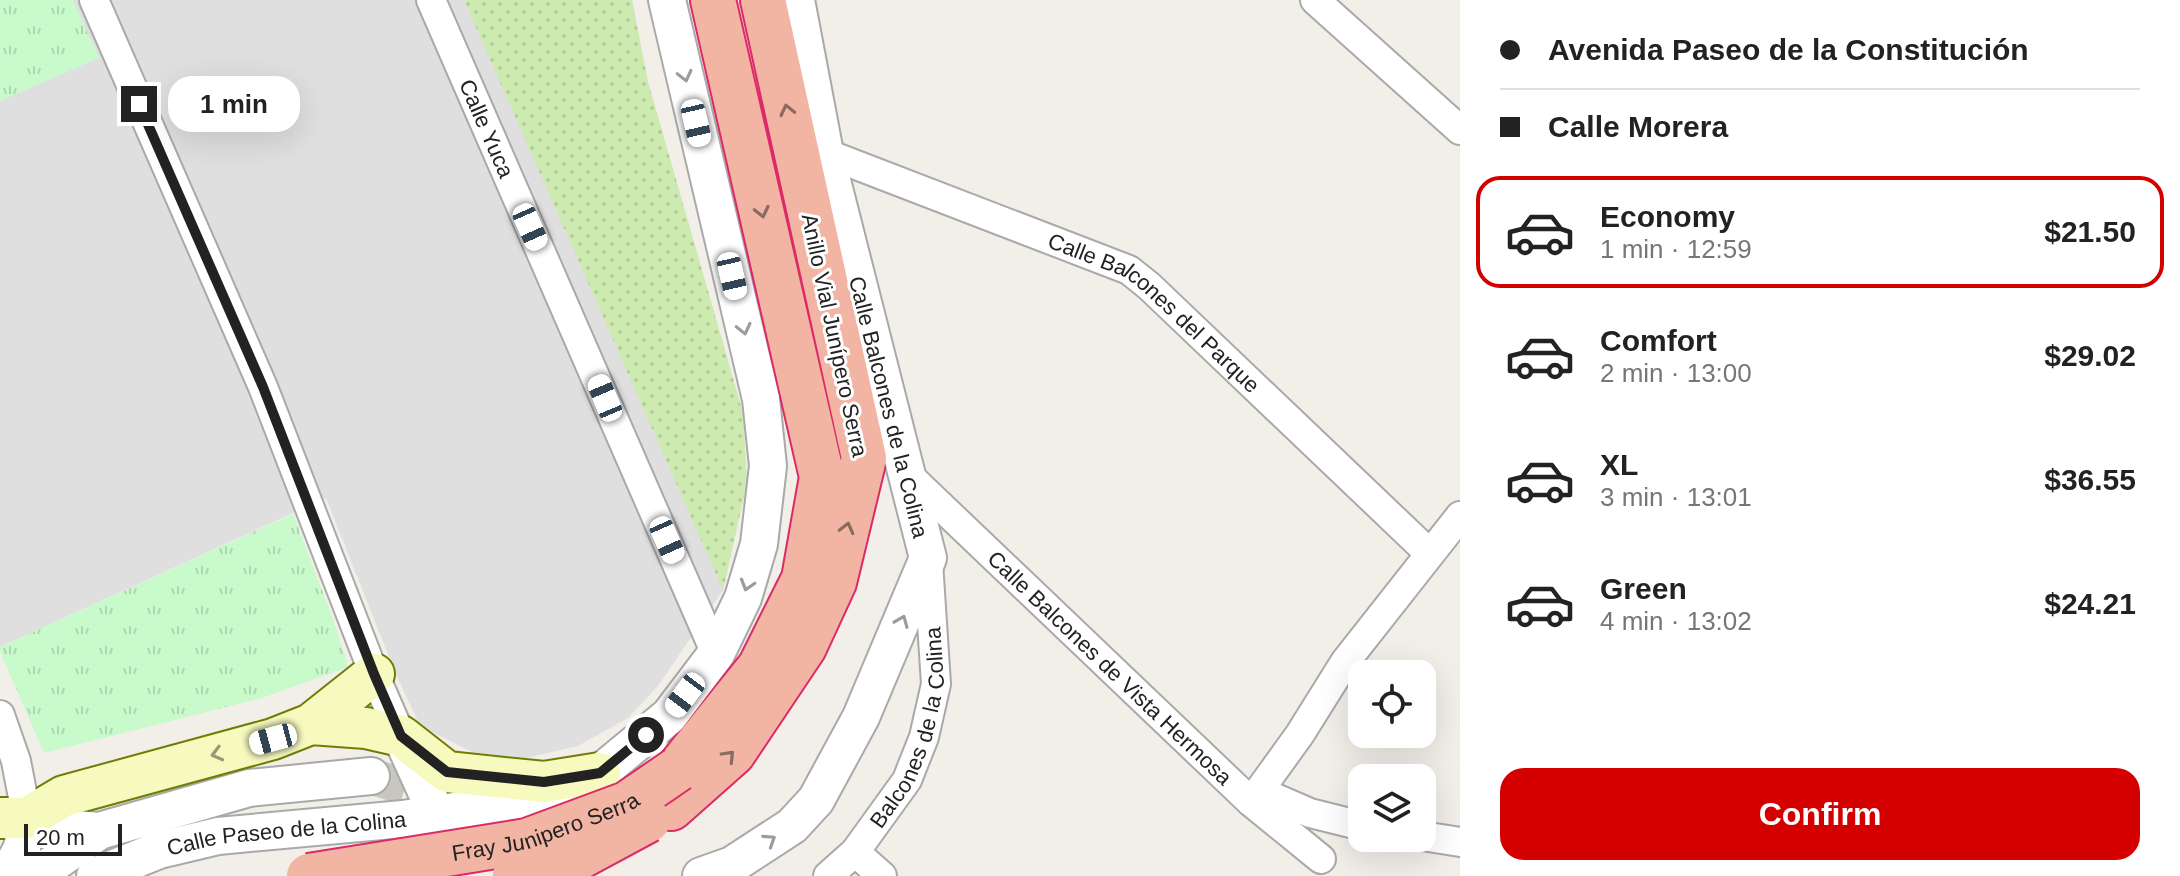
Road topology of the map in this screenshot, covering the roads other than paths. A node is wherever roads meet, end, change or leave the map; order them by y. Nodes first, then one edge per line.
1 (94, 0) edge
2 (431, 0) edge
3 (667, 0) edge
4 (713, 0) edge
5 (763, 0) edge
6 (796, 0) edge
7 (1315, 0) edge
8 (1460, 130) edge
9 (825, 153) junction
10 (905, 473) junction
11 (1460, 516) edge
12 (1429, 553) junction
13 (928, 558) junction
14 (716, 654) junction
15 (374, 674) junction
16 (0, 715) edge
17 (311, 724) junction
18 (401, 736) junction
19 (600, 773) junction
20 (371, 776) tunnel mouth
21 (674, 789) junction
22 (1255, 797) junction
23 (436, 813) junction
24 (14, 818) edge
25 (1348, 822) edge
26 (99, 831) junction
27 (1436, 838) edge
28 (1460, 842) edge
29 (855, 852) junction
30 (1321, 859) dead end
31 (7, 876) edge
32 (36, 876) edge
33 (95, 876) edge
34 (309, 876) edge
35 (439, 876) edge
36 (481, 876) edge
37 (515, 876) edge
38 (574, 876) edge
39 (701, 876) edge
40 (828, 876) edge
41 (882, 876) edge

1 - 15 street
2 - 14 street, Calle Yuca
3 -> 14 street
4 -> 21 highway, Anillo Vial Junípero Serra
21 -> 5 highway, Anillo Vial Junípero Serra
6 - 9 street, Calle Balcones de la Colina
7 - 8 street
9 - 10 street, Calle Balcones de la Colina
9 - 12 street, Calle Balcones del Parque
10 - 13 street, Calle Balcones de la Colina
10 - 22 street, Calle Balcones de Vista Hermosa
11 - 12 street
12 - 22 street
13 - 29 street, Balcones de la Colina
39 -> 13 street, Calle Balcones de la Colina
14 - 19 street
15 - 17 main road
15 - 18 street
16 - 24 street
17 - 18 main road
17 -> 24 main road
18 - 19 main road
18 - 23 street
19 - 23 street, Calle Paseo de la Colina
19 - 36 street
19 - 38 street
20 - 26 street
21 - 34 highway, Fray Junipero Serra, bridge
21 - 37 highway, Fray Junipero Serra, bridge
22 - 25 street
22 - 30 street, Calle Balcones de Vista Hermosa
23 - 33 street, Calle Paseo de la Colina
23 - 35 street
24 - 26 street
24 - 31 street
26 - 32 street
27 - 28 street
29 - 40 street, Balcones de la Colina
29 - 41 street

